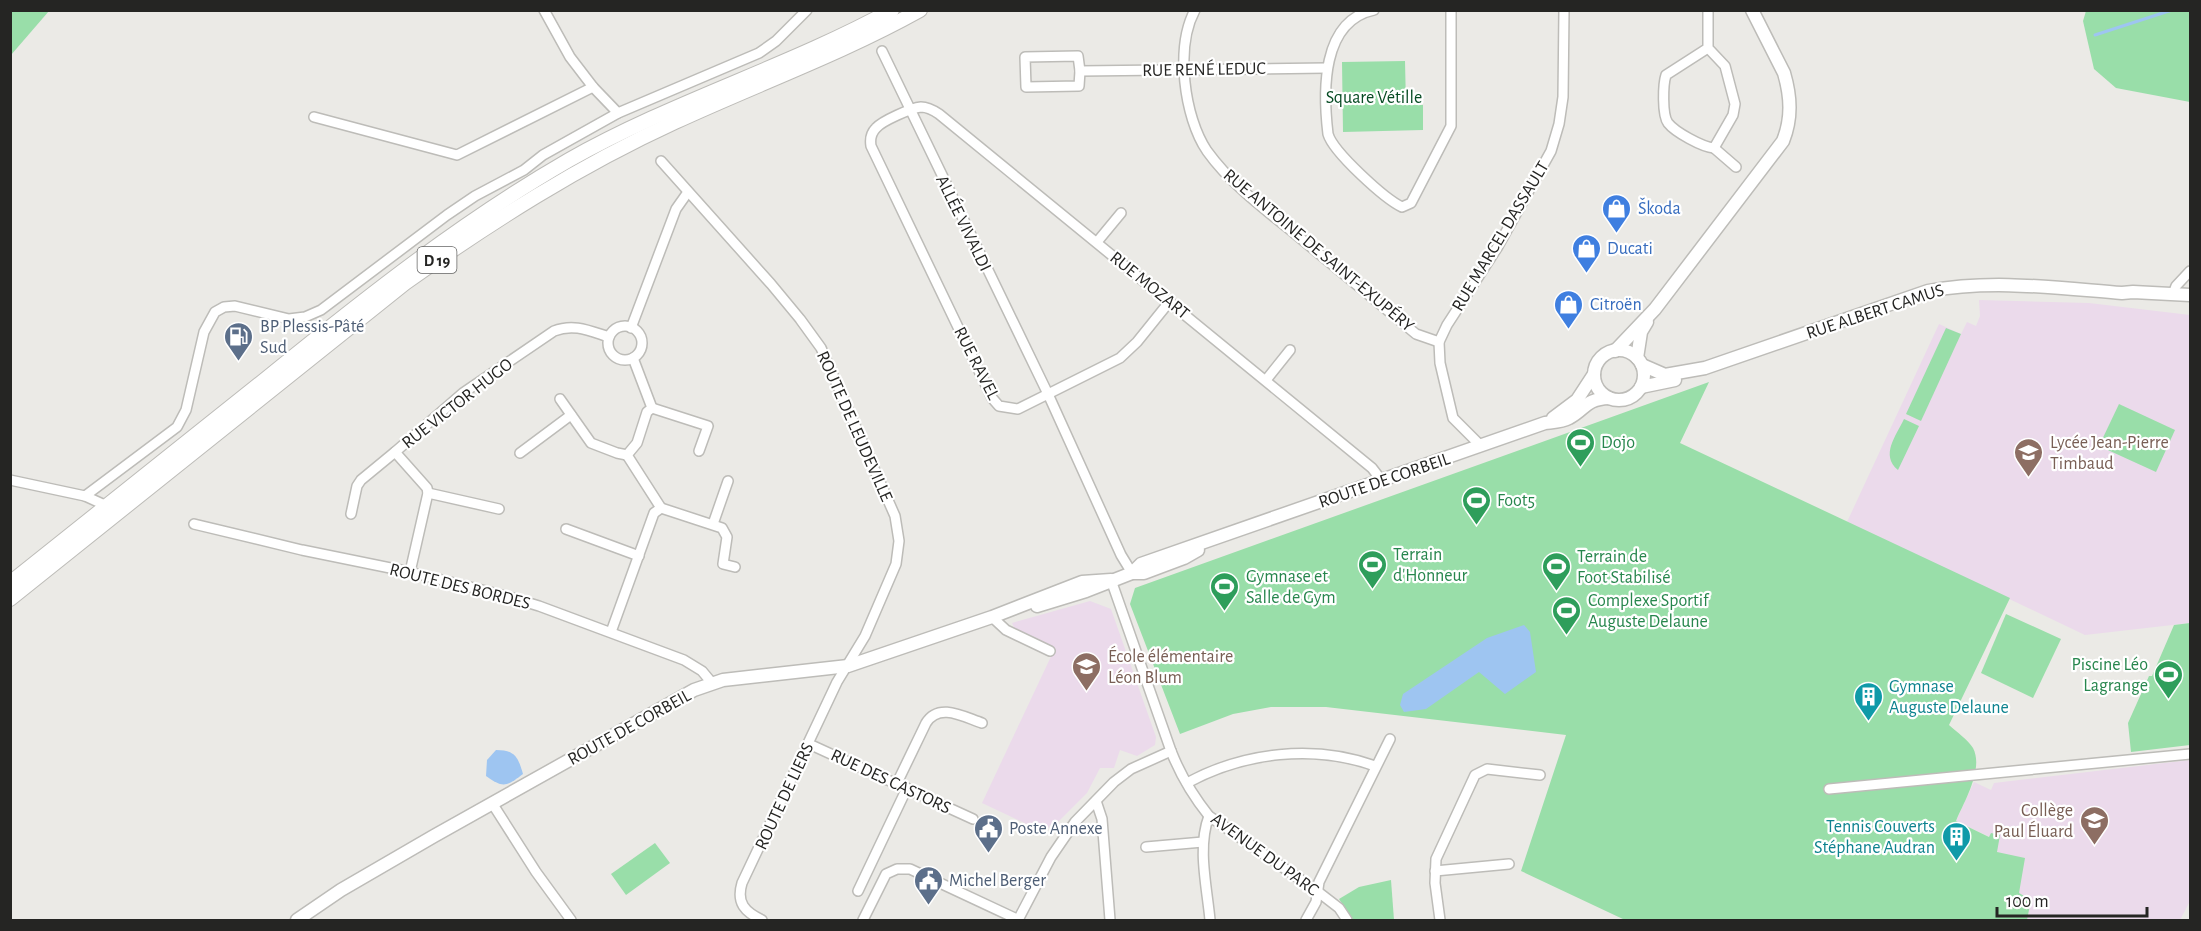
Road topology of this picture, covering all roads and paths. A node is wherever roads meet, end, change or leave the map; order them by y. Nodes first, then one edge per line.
1 (544, 10) edge
2 (807, 10) edge
3 (892, 10) edge
4 (920, 10) edge
5 (1195, 10) edge
6 (1374, 10) edge
7 (1451, 10) edge
8 (1564, 10) edge
9 (1708, 10) edge
10 (1752, 10) edge
11 (1708, 48) junction
12 (882, 51) dead end
13 (1327, 68) junction
14 (1185, 69) junction
15 (1080, 71) junction
16 (593, 87) junction
17 (909, 110) junction
18 (618, 113) junction
19 (314, 117) dead end
20 (1714, 148) junction
21 (661, 161) dead end
22 (1736, 167) dead end
23 (688, 192) junction
24 (1121, 213) dead end
25 (1097, 242) junction
26 (2190, 271) edge
27 (2122, 293) junction
28 (2173, 294) junction
29 (2190, 295) edge
30 (1170, 301) junction
31 (2190, 303) edge
32 (1655, 309) junction
33 (632, 328) junction
34 (609, 337) junction
35 (1439, 342) junction
36 (1290, 350) dead end
37 (1615, 351) junction
38 (633, 358) junction
39 (1640, 362) junction
40 (1705, 368) junction
41 (1594, 374) junction
42 (1266, 380) junction
43 (1641, 387) junction
44 (1048, 394) junction
45 (1609, 398) junction
46 (560, 399) dead end
47 (652, 408) junction
48 (571, 415) junction
49 (1545, 423) junction
50 (1481, 446) junction
51 (699, 451) dead end
52 (395, 452) junction
53 (520, 453) dead end
54 (627, 455) junction
55 (10, 480) edge
56 (728, 481) dead end
57 (1382, 481) junction
58 (428, 493) junction
59 (85, 496) junction
60 (107, 506) junction
61 (661, 508) junction
62 (499, 509) dead end
63 (351, 513) dead end
64 (713, 524) junction
65 (194, 525) dead end
66 (566, 529) dead end
67 (639, 556) junction
68 (735, 567) dead end
69 (410, 572) junction
70 (1132, 573) junction
71 (1111, 580) junction
72 (10, 583) edge
73 (10, 599) edge
74 (992, 617) junction
75 (611, 632) junction
76 (1050, 651) dead end
77 (848, 666) junction
78 (712, 683) junction
79 (982, 723) dead end
80 (1390, 739) dead end
81 (808, 744) junction
82 (1171, 750) junction
83 (2190, 754) edge
84 (1375, 766) junction
85 (1540, 775) dead end
86 (897, 783) junction
87 (1187, 783) junction
88 (907, 788) junction
89 (1829, 789) dead end
90 (1096, 801) junction
91 (492, 803) junction
92 (1209, 816) junction
93 (973, 819) dead end
94 (1203, 842) junction
95 (1146, 847) dead end
96 (1509, 864) dead end
97 (1435, 871) junction
98 (858, 891) dead end
99 (1317, 891) junction
100 (1018, 920) edge
101 (297, 921) edge
102 (571, 921) edge
103 (762, 921) edge
104 (862, 921) edge
105 (1110, 921) edge
106 (1210, 921) edge
107 (1306, 921) edge
108 (1347, 921) edge
109 (1440, 921) edge

1 - 16 street
2 - 18 street
3 - 60 main road, D 19
4 - 73 main road, D 19
5 - 14 street, RUE ANTOINE DE SAINT-EXUPÉRY
6 - 13 street
7 - 13 street
8 - 35 street, RUE MARCEL DASSAULT
9 - 11 street
10 - 32 street
11 - 20 street
11 - 20 street
12 - 17 street, ALLÉE VIVALDI
13 - 14 street, RUE RENÉ LEDUC
14 - 15 street, RUE RENÉ LEDUC
14 - 35 street, RUE ANTOINE DE SAINT-EXUPÉRY
15 - 15 street
16 - 18 street
16 - 19 street
17 - 25 street, RUE MOZART
17 - 44 street, ALLÉE VIVALDI
17 - 44 street, RUE RAVEL
18 - 59 street
20 - 22 street
21 - 23 street, ROUTE DE LEUDEVILLE
23 - 33 street
23 - 77 street, ROUTE DE LEUDEVILLE
24 - 25 street
25 - 30 street, RUE MOZART
26 - 28 street
27 - 28 street, RUE ALBERT CAMUS
27 - 31 street, RUE ALBERT CAMUS
27 - 40 street, RUE ALBERT CAMUS
28 - 29 street, RUE ALBERT CAMUS
30 - 42 street, RUE MOZART
30 - 44 street, RUE RAVEL
32 - 37 street
32 - 39 street
33 - 34 street
33 - 38 street
34 - 38 street
34 - 52 street, RUE VICTOR HUGO
35 - 50 street
36 - 42 street
37 - 39 street
37 - 41 street
38 - 47 street
39 - 40 street, RUE ALBERT CAMUS
39 - 43 street
40 - 43 street, RUE ALBERT CAMUS
41 - 45 street
41 - 49 street, ROUTE DE CORBEIL
42 - 57 street, RUE MOZART
43 - 45 street
44 - 70 street
45 - 49 street, ROUTE DE CORBEIL
46 - 48 street
47 - 51 street
47 - 54 street
48 - 53 street
48 - 54 street
49 - 50 street, ROUTE DE CORBEIL
50 - 57 street, ROUTE DE CORBEIL
52 - 58 street, RUE VICTOR HUGO
52 - 63 street
54 - 61 street
55 - 59 street
56 - 64 street
57 - 70 street, ROUTE DE CORBEIL
58 - 62 street
58 - 69 street
59 - 60 street
60 - 72 main road, D 19
61 - 64 street
61 - 67 street
64 - 68 street
65 - 69 street, ROUTE DES BORDES
66 - 67 street
67 - 75 street
69 - 75 street, ROUTE DES BORDES
70 - 71 street, ROUTE DE CORBEIL
71 - 74 street, ROUTE DE CORBEIL
71 - 82 street, AVENUE DU PARC
74 - 76 street
74 - 77 street, ROUTE DE CORBEIL
75 - 78 street, ROUTE DES BORDES
77 - 78 street, ROUTE DE CORBEIL
77 - 81 street, ROUTE DE LIERS
78 - 91 street, ROUTE DE CORBEIL
79 - 86 street
80 - 84 street
81 - 86 street, RUE DES CASTORS
81 - 103 street, ROUTE DE LIERS
82 - 87 street, AVENUE DU PARC
82 - 90 street
83 - 89 street
84 - 87 street
84 - 99 street
85 - 97 street
86 - 88 street, RUE DES CASTORS
87 - 92 street, AVENUE DU PARC
88 - 93 street, RUE DES CASTORS
88 - 98 street
90 - 100 street
90 - 105 street
91 - 101 street, ROUTE DE CORBEIL
91 - 102 street
92 - 94 street
92 - 99 street, AVENUE DU PARC
94 - 95 street
94 - 106 street
96 - 97 street
97 - 109 street
99 - 107 street
99 - 108 street, AVENUE DU PARC
100 - 104 street

